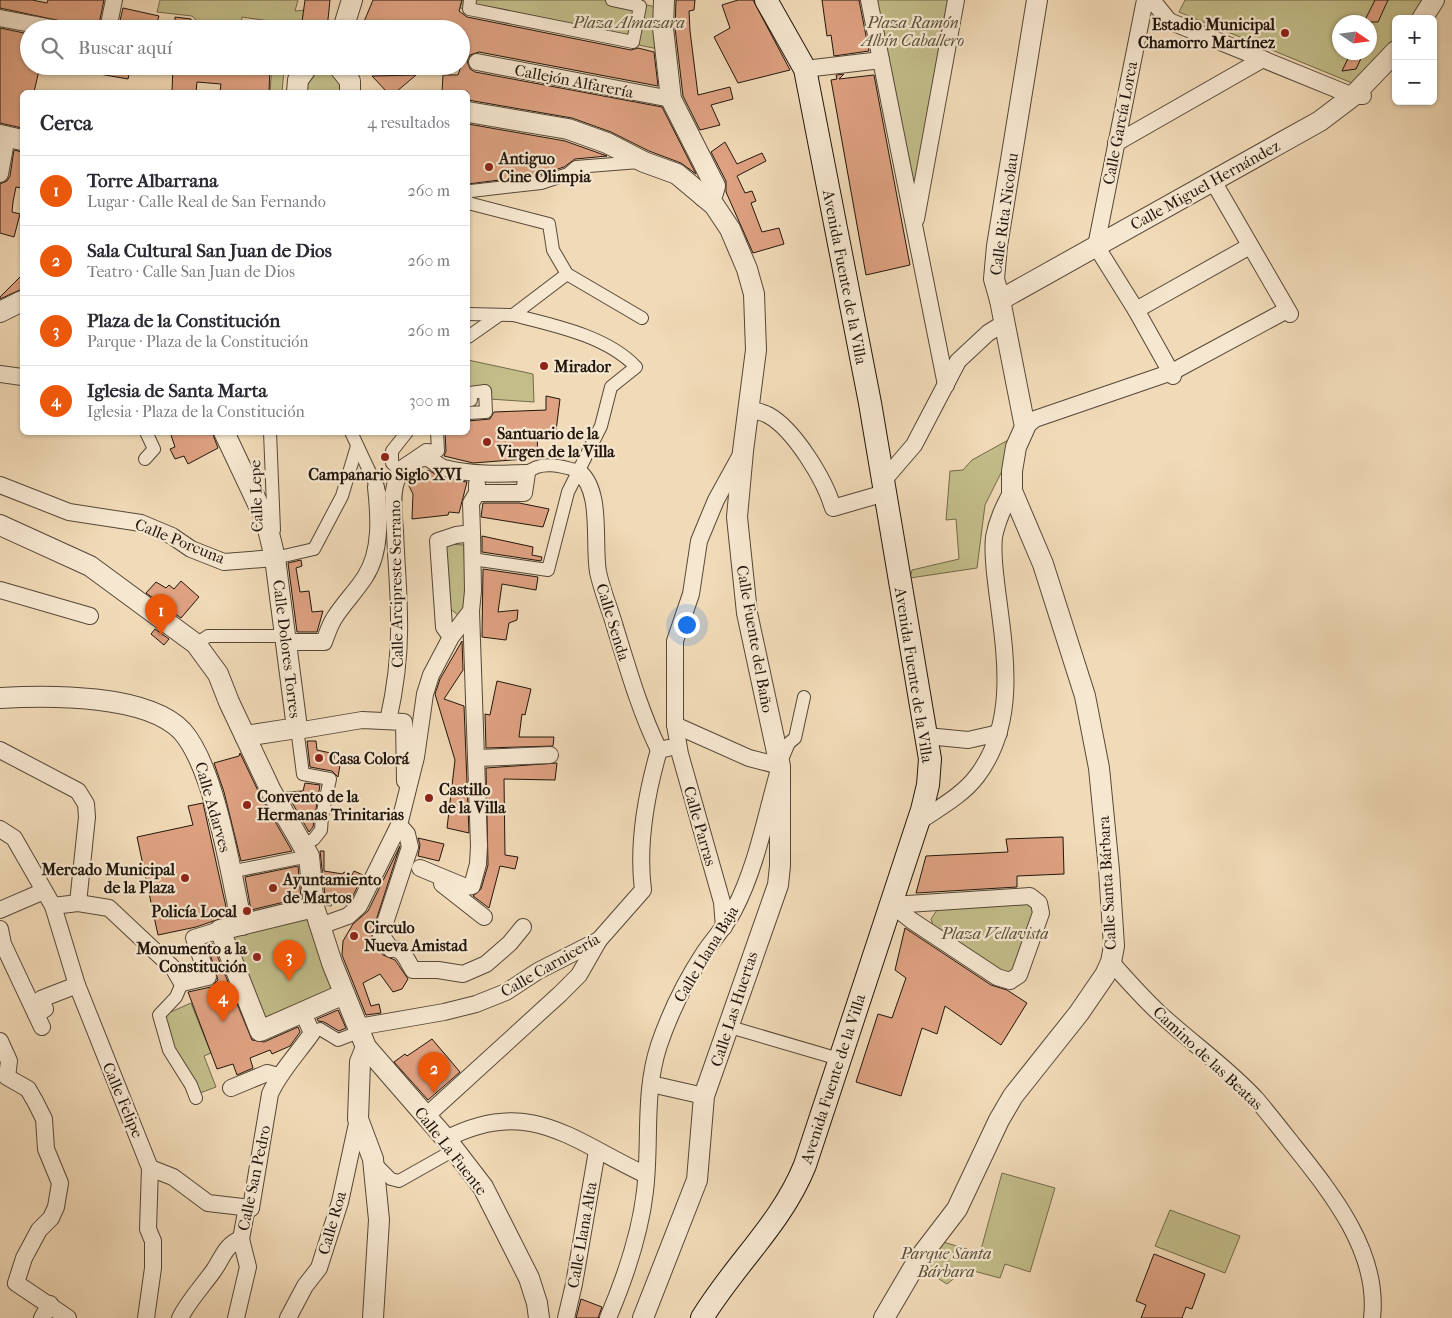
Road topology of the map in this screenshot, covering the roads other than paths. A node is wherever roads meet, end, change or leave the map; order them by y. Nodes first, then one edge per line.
1 (114, 0) edge
2 (352, 0) edge
3 (470, 0) edge
4 (612, 0) edge
5 (664, 0) edge
6 (766, 0) edge
7 (869, 0) edge
8 (956, 0) edge
9 (1037, 0) edge
10 (1145, 0) edge
11 (1152, 0) edge
12 (1434, 0) edge
13 (1425, 15) edge
14 (0, 18) edge
15 (110, 20) edge
16 (346, 20) edge
17 (20, 22) edge
18 (1392, 56) edge
19 (1263, 59) junction
20 (880, 60) junction
21 (477, 62) dead end
22 (805, 69) junction
23 (302, 75) edge
24 (346, 75) edge
25 (297, 90) edge
26 (350, 90) edge
27 (1358, 96) junction
28 (671, 99) junction
29 (470, 112) edge
30 (10, 137) edge
31 (1116, 143) junction
32 (899, 154) junction
33 (928, 154) junction
34 (644, 162) junction
35 (0, 174) edge
36 (1213, 181) junction
37 (470, 191) edge
38 (704, 197) junction
39 (470, 204) edge
40 (914, 229) junction
41 (1096, 246) junction
42 (1250, 246) junction
43 (567, 274) junction
44 (1000, 300) junction
45 (20, 303) edge
46 (1136, 310) junction
47 (0, 312) edge
48 (470, 314) edge
49 (513, 315) junction
50 (498, 316) junction
51 (642, 318) dead end
52 (1004, 322) junction
53 (470, 336) edge
54 (0, 374) edge
55 (1172, 374) junction
56 (20, 378) edge
57 (946, 385) junction
58 (470, 393) edge
59 (749, 409) junction
60 (470, 413) edge
61 (1025, 427) junction
62 (147, 435) edge
63 (225, 435) edge
64 (270, 435) edge
65 (352, 435) edge
66 (405, 435) edge
67 (437, 435) edge
68 (358, 446) junction
69 (743, 451) junction
70 (145, 459) dead end
71 (578, 471) junction
72 (527, 473) junction
73 (478, 474) junction
74 (0, 485) edge
75 (376, 486) junction
76 (884, 487) junction
77 (1012, 491) junction
78 (477, 493) junction
79 (394, 515) junction
80 (0, 525) edge
81 (472, 533) junction
82 (275, 558) junction
83 (472, 559) junction
84 (1, 592) edge
85 (471, 611) junction
86 (90, 616) dead end
87 (451, 637) junction
88 (286, 639) junction
89 (196, 644) junction
90 (804, 697) dead end
91 (0, 698) edge
92 (388, 721) junction
93 (675, 724) junction
94 (297, 729) junction
95 (999, 733) junction
96 (245, 736) junction
97 (927, 736) junction
98 (0, 750) edge
99 (659, 750) junction
100 (680, 754) junction
101 (550, 755) dead end
102 (477, 758) junction
103 (780, 766) junction
104 (406, 796) junction
105 (917, 823) junction
106 (399, 825) junction
107 (0, 829) edge
108 (306, 850) junction
109 (420, 868) junction
110 (230, 872) junction
111 (44, 891) junction
112 (395, 897) junction
113 (78, 904) junction
114 (892, 905) junction
115 (53, 906) junction
116 (0, 910) edge
117 (317, 916) junction
118 (484, 917) dead end
119 (242, 925) junction
120 (523, 927) dead end
121 (724, 927) junction
122 (0, 929) edge
123 (220, 930) junction
124 (599, 940) junction
125 (1111, 962) junction
126 (182, 983) junction
127 (77, 984) junction
128 (344, 994) junction
129 (303, 1013) junction
130 (730, 1027) junction
131 (312, 1033) junction
132 (361, 1035) junction
133 (0, 1041) edge
134 (839, 1059) junction
135 (4, 1075) edge
136 (278, 1076) junction
137 (651, 1084) junction
138 (231, 1088) dead end
139 (704, 1096) junction
140 (196, 1098) dead end
141 (425, 1117) junction
142 (358, 1119) junction
143 (450, 1144) junction
144 (597, 1151) junction
145 (374, 1162) junction
146 (150, 1168) junction
147 (646, 1175) junction
148 (251, 1208) junction
149 (241, 1239) junction
150 (46, 1311) edge
151 (68, 1318) edge
152 (146, 1318) edge
153 (180, 1318) edge
154 (236, 1318) edge
155 (288, 1318) edge
156 (373, 1318) edge
157 (539, 1318) edge
158 (566, 1318) edge
159 (608, 1318) edge
160 (643, 1318) edge
161 (702, 1318) edge
162 (884, 1318) edge
163 (1372, 1318) edge

1 - 15 street
2 - 16 street
3 - 4 street
5 - 28 street
6 - 22 main road, Avenida Fuente de la Villa
7 - 20 street
8 - 33 street
9 - 44 street, Calle Rita Nicolau
10 - 31 street, Calle García Lorca
11 - 19 street
12 - 13 street
14 - 17 street
18 - 27 street, Calle Miguel Hernández
19 - 27 street
19 - 31 street
20 - 22 street
20 - 32 street
21 - 28 street, Callejón Alfarería
22 - 76 main road, Avenida Fuente de la Villa
23 - 25 street
24 - 26 street
27 - 36 street, Calle Miguel Hernández
28 - 38 street
29 - 34 street, Calle Fuente del Baño
30 - 35 street
31 - 41 street, Calle García Lorca
32 - 33 street
32 - 40 street
33 - 40 street
34 - 37 street
34 - 38 street, Calle Fuente del Baño
36 - 41 street, Calle Miguel Hernández
36 - 42 street
38 - 59 street, Calle Fuente del Baño
39 - 43 street
40 - 57 street
41 - 44 street, Calle Miguel Hernández
41 - 46 street
42 - 46 street
42 - 55 street
43 - 49 street
43 - 51 street
44 - 52 street, Calle Rita Nicolau
45 - 47 street
46 - 55 street
48 - 50 street
49 - 50 street
49 - 71 street
50 - 53 street
52 - 57 street
52 - 61 street, Calle Rita Nicolau
54 - 56 street
55 - 61 street
57 - 76 street
58 - 60 street
59 - 69 street, Calle Fuente del Baño
59 - 76 street
61 - 77 street, Calle Santa Bárbara
62 - 70 street
63 - 82 street, Calle Dolores Torres
64 - 82 street, Calle Lepe
65 - 68 street
66 - 67 street
68 - 75 street
68 - 82 street
69 - 93 street, Calle Parras
69 - 103 street, Calle Fuente del Baño
71 - 72 street
71 - 83 street
71 - 99 street, Calle Senda
72 - 73 street
72 - 78 street
73 - 78 street
73 - 79 street, Calle Arcipreste Serrano
74 - 82 street, Calle Porcuna
75 - 79 street
75 - 88 street
76 - 97 main road, Avenida Fuente de la Villa
77 - 95 street
77 - 125 street, Calle Santa Bárbara
78 - 81 street
79 - 92 street, Calle Arcipreste Serrano
80 - 89 street
81 - 83 street
81 - 87 street
82 - 88 street, Calle Dolores Torres
83 - 85 street
84 - 86 street
85 - 87 street
85 - 102 street
87 - 104 street
88 - 89 street
88 - 94 street, Calle Dolores Torres
89 - 96 street
90 - 103 street, Calle Las Huertas
91 - 110 street, Calle Adarves
92 - 94 street
92 - 104 street
93 - 100 street, Calle Parras
93 - 103 street
94 - 96 street
94 - 108 street, Calle Dolores Torres
95 - 97 street
95 - 105 street
96 - 108 street
97 - 105 main road, Avenida Fuente de la Villa
98 - 113 street
99 - 100 street
99 - 124 street, Calle Carnicería
100 - 121 street, Calle Parras
101 - 102 street
102 - 109 street
103 - 121 street, Calle Llana Baja
103 - 130 street, Calle Las Huertas
104 - 106 street
105 - 114 main road, Avenida Fuente de la Villa
106 - 112 street
106 - 117 street
107 - 111 street, Calle Felipe
108 - 110 street
108 - 117 street, Calle La Fuente
109 - 112 street
109 - 118 street
110 - 119 street, Calle Adarves
111 - 115 street, Calle Felipe
111 - 116 street
112 - 120 street
113 - 115 street
113 - 126 street
114 - 114 street
114 - 134 main road, Avenida Fuente de la Villa
115 - 127 street, Calle Felipe
117 - 119 street
117 - 128 street, Calle La Fuente
119 - 123 street
121 - 137 street, Calle Llana Baja
122 - 127 street
123 - 126 street
123 - 129 street
124 - 132 street, Calle Carnicería
124 - 141 street
125 - 162 street, Calle Santa Bárbara
125 - 163 street, Camino de las Beatas
126 - 140 street
127 - 146 street, Calle Felipe
128 - 129 street
128 - 132 street, Calle La Fuente
129 - 131 street
130 - 134 street
130 - 139 street, Calle Las Huertas
131 - 132 street
131 - 136 street, Calle San Pedro
132 - 141 street, Calle La Fuente
132 - 142 street
133 - 135 street
134 - 161 main road, Avenida Fuente de la Villa
135 - 150 street
136 - 138 street
136 - 148 street, Calle San Pedro
137 - 139 street
137 - 147 street, Calle Llana Baja
139 - 160 street, Calle Las Huertas
141 - 143 street, Calle La Fuente
142 - 145 street
142 - 155 street, Calle Roa
143 - 144 street
143 - 145 street
143 - 157 street, Calle La Fuente
144 - 147 street
144 - 158 street, Calle Llana Alta
145 - 156 street
146 - 148 street
146 - 152 street, Calle Felipe
147 - 159 street, Calle Llana Baja
148 - 149 street, Calle San Pedro
149 - 153 street, Calle San Pedro
149 - 154 street
150 - 151 street

